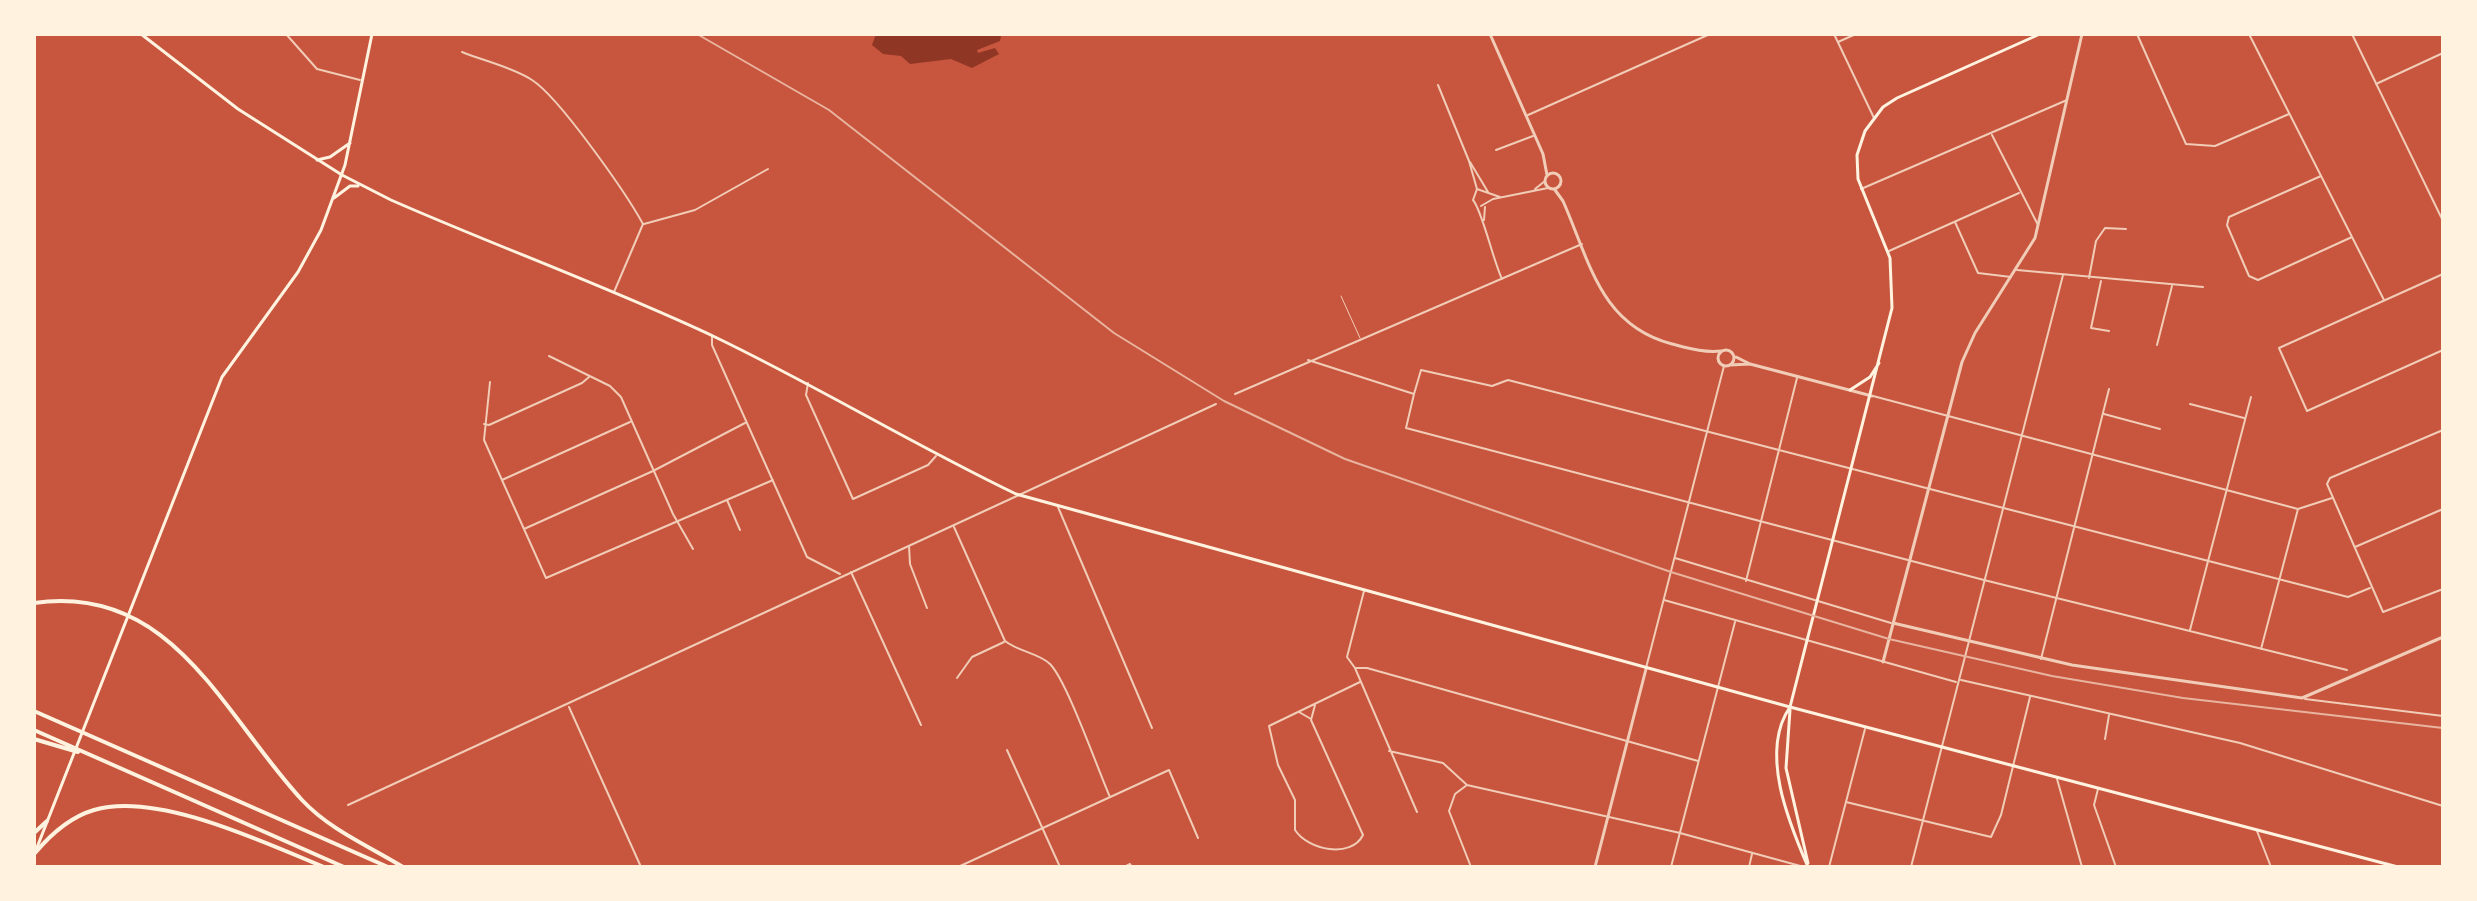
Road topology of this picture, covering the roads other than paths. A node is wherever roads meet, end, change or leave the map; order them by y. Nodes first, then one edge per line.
1 (141, 34) edge
2 (286, 34) edge
3 (372, 34) edge
4 (1490, 34) edge
5 (1710, 34) edge
6 (1834, 34) edge
7 (1856, 34) edge
8 (2040, 34) edge
9 (2082, 34) edge
10 (2137, 34) edge
11 (2249, 34) edge
12 (2352, 34) edge
13 (1838, 42) junction
14 (462, 52) dead end
15 (2443, 53) edge
16 (362, 80) junction
17 (2376, 84) junction
18 (1438, 85) dead end
19 (2068, 100) junction
20 (2290, 114) junction
21 (1526, 116) junction
22 (1874, 118) junction
23 (1991, 133) junction
24 (1534, 135) junction
25 (350, 143) junction
26 (1496, 150) dead end
27 (317, 160) junction
28 (1469, 161) junction
29 (768, 169) dead end
30 (1550, 174) junction
31 (342, 175) junction
32 (2322, 175) junction
33 (1545, 181) junction
34 (362, 186) junction
35 (1548, 188) junction
36 (1477, 189) junction
37 (1556, 189) junction
38 (1861, 189) junction
39 (1534, 190) junction
40 (1488, 192) junction
41 (2019, 193) junction
42 (1502, 197) junction
43 (331, 201) junction
44 (1490, 201) junction
45 (1480, 206) junction
46 (1485, 206) junction
47 (1483, 221) junction
48 (2443, 221) edge
49 (1955, 222) junction
50 (643, 224) junction
51 (2039, 226) junction
52 (2126, 229) dead end
53 (2354, 237) junction
54 (1582, 244) junction
55 (1888, 251) junction
56 (2017, 270) junction
57 (2443, 274) edge
58 (2063, 275) junction
59 (2012, 277) junction
60 (1502, 279) junction
61 (2089, 279) junction
62 (2101, 279) junction
63 (2172, 285) junction
64 (2203, 287) dead end
65 (614, 293) junction
66 (1341, 296) dead end
67 (2384, 300) junction
68 (2109, 331) dead end
69 (712, 336) junction
70 (1360, 338) junction
71 (2157, 345) dead end
72 (2443, 350) edge
73 (1721, 351) junction
74 (1702, 352) junction
75 (1733, 354) junction
76 (549, 356) dead end
77 (1308, 360) junction
78 (1880, 360) junction
79 (1719, 362) junction
80 (1750, 364) junction
81 (1730, 365) junction
82 (1724, 366) junction
83 (590, 376) junction
84 (1797, 376) junction
85 (490, 382) dead end
86 (808, 383) junction
87 (2109, 389) dead end
88 (1850, 390) junction
89 (1235, 394) dead end
90 (1414, 394) junction
91 (1872, 396) junction
92 (2251, 397) dead end
93 (1216, 404) dead end
94 (2190, 404) dead end
95 (1948, 414) junction
96 (2103, 414) junction
97 (2245, 418) junction
98 (631, 421) junction
99 (747, 423) junction
100 (483, 424) junction
101 (2160, 429) dead end
102 (2443, 430) edge
103 (1708, 431) junction
104 (2023, 433) junction
105 (1780, 449) junction
106 (2094, 453) junction
107 (936, 456) junction
108 (1854, 469) junction
109 (653, 471) junction
110 (502, 480) junction
111 (773, 480) junction
112 (1928, 487) junction
113 (2227, 490) junction
114 (1016, 494) junction
115 (2332, 498) junction
116 (727, 499) junction
117 (1687, 503) junction
118 (1057, 506) junction
119 (2002, 506) junction
120 (2298, 509) junction
121 (2443, 509) edge
122 (677, 519) junction
123 (1761, 521) junction
124 (953, 525) junction
125 (2076, 526) junction
126 (524, 529) junction
127 (740, 530) dead end
128 (1834, 540) junction
129 (909, 545) junction
130 (2354, 548) junction
131 (693, 549) dead end
132 (1674, 558) junction
133 (2208, 560) junction
134 (1909, 561) junction
135 (850, 571) junction
136 (841, 575) junction
137 (2279, 579) junction
138 (1984, 580) junction
139 (1746, 581) junction
140 (2370, 588) junction
141 (2443, 589) edge
142 (1364, 590) junction
143 (2057, 599) junction
144 (1664, 600) junction
145 (34, 603) edge
146 (1819, 603) junction
147 (927, 608) dead end
148 (128, 614) junction
149 (1735, 622) junction
150 (1893, 623) junction
151 (2190, 631) junction
152 (2443, 637) edge
153 (1005, 641) junction
154 (1808, 643) junction
155 (1968, 643) junction
156 (2261, 650) junction
157 (2041, 659) junction
158 (1883, 662) junction
159 (1355, 668) junction
160 (1646, 669) junction
161 (2347, 670) dead end
162 (957, 678) dead end
163 (1958, 681) junction
164 (1360, 682) junction
165 (1717, 689) junction
166 (2030, 696) junction
167 (2302, 698) junction
168 (1315, 705) junction
169 (569, 706) junction
170 (1790, 707) junction
171 (34, 711) edge
172 (1297, 712) junction
173 (2109, 714) junction
174 (2443, 716) edge
175 (1311, 720) junction
176 (921, 725) dead end
177 (1866, 726) junction
178 (1152, 728) dead end
179 (34, 730) edge
180 (34, 739) edge
181 (2105, 739) dead end
182 (1626, 742) junction
183 (1941, 746) junction
184 (1007, 750) dead end
185 (1389, 751) junction
186 (94, 756) junction
187 (1698, 761) junction
188 (2013, 766) junction
189 (2057, 778) junction
190 (1467, 785) junction
191 (2098, 789) junction
192 (1110, 797) junction
193 (1846, 802) junction
194 (348, 805) dead end
195 (2443, 806) edge
196 (1417, 812) dead end
197 (1608, 816) junction
198 (1923, 820) junction
199 (47, 821) junction
200 (1043, 829) junction
201 (2257, 831) junction
202 (34, 833) edge
203 (1680, 833) junction
204 (1198, 838) dead end
205 (1753, 853) junction
206 (34, 854) edge
207 (324, 867) edge
208 (344, 867) edge
209 (388, 867) edge
210 (403, 867) edge
211 (641, 867) edge
212 (958, 867) edge
213 (1060, 867) edge
214 (1124, 867) edge
215 (1132, 867) edge
216 (1471, 867) edge
217 (1595, 867) edge
218 (1671, 867) edge
219 (1749, 867) edge
220 (1807, 867) edge
221 (1829, 867) edge
222 (1911, 867) edge
223 (2082, 867) edge
224 (2116, 867) edge
225 (2271, 867) edge
226 (2398, 867) edge

1 - 27 main road
2 - 16 street
3 - 16 main road
4 - 21 street
5 - 21 street
6 - 13 street
7 - 13 street
8 - 22 main road
9 - 19 street
10 - 20 street
11 - 20 street
12 - 17 street
13 - 22 street
14 - 50 street
15 - 17 street
16 - 25 main road
17 - 48 street
18 - 28 street
19 - 23 street
19 - 51 street
20 - 32 street
21 - 24 street
22 - 38 main road
23 - 38 street
23 - 41 street
24 - 26 street
24 - 30 street
25 - 27 main road
25 - 31 main road
27 - 31 main road
28 - 36 street
28 - 40 street
29 - 50 street
30 - 33 street
30 - 37 street
31 - 34 main road
31 - 43 main road
32 - 53 street
32 - 53 street
33 - 35 street
33 - 39 street
34 - 43 main road
34 - 65 main road
35 - 37 street
35 - 39 street
36 - 40 street
36 - 45 street
37 - 54 street
38 - 55 main road
39 - 42 street
40 - 42 street
40 - 44 street
41 - 49 street
41 - 51 street
42 - 44 street
43 - 148 main road
44 - 46 street
45 - 46 street
45 - 47 street
46 - 47 street
47 - 60 street
49 - 55 street
49 - 59 street
50 - 65 street
51 - 56 street
52 - 61 street
53 - 67 street
54 - 60 street
54 - 74 street
55 - 78 main road
56 - 58 street
56 - 59 street
57 - 67 street
58 - 61 street
58 - 104 street
59 - 95 street
60 - 70 street
61 - 62 street
62 - 63 street
62 - 68 street
63 - 64 street
63 - 71 street
65 - 69 main road
66 - 70 lane
67 - 72 street
69 - 86 main road
69 - 99 street
70 - 77 street
73 - 74 street
73 - 75 street
73 - 79 street
74 - 79 street
75 - 80 street
75 - 81 street
76 - 83 street
77 - 89 street
77 - 90 street
78 - 88 main road
78 - 91 main road
79 - 82 street
80 - 81 street
80 - 84 street
81 - 82 street
82 - 103 street
83 - 98 street
83 - 100 street
84 - 88 street
84 - 105 street
85 - 100 street
86 - 107 main road
86 - 107 street
87 - 96 street
88 - 91 street
90 - 103 street
90 - 117 street
91 - 95 street
91 - 108 main road
92 - 97 street
93 - 114 street
94 - 97 street
95 - 104 street
95 - 112 street
96 - 101 street
96 - 106 street
97 - 113 street
98 - 109 street
98 - 110 street
99 - 109 street
99 - 111 street
100 - 110 street
102 - 115 street
103 - 105 street
103 - 117 street
104 - 106 street
104 - 119 street
105 - 108 street
105 - 123 street
106 - 113 street
106 - 125 street
107 - 114 main road
108 - 112 street
108 - 128 main road
109 - 122 street
109 - 126 street
110 - 126 street
111 - 116 street
111 - 136 street
112 - 119 street
112 - 134 street
113 - 120 street
113 - 133 street
114 - 118 main road
114 - 124 street
115 - 120 street
115 - 130 street
116 - 122 street
116 - 127 street
117 - 123 street
117 - 132 street
118 - 142 main road
118 - 178 street
119 - 125 street
119 - 138 street
120 - 137 street
121 - 130 street
122 - 126 street
122 - 131 street
123 - 128 street
123 - 139 street
124 - 129 street
124 - 153 street
125 - 133 street
125 - 143 street
128 - 134 street
128 - 146 main road
129 - 135 street
129 - 147 street
130 - 140 street
132 - 139 street
132 - 144 street
133 - 137 street
133 - 151 street
134 - 138 street
134 - 150 street
135 - 136 street
135 - 176 street
136 - 169 street
137 - 140 street
137 - 156 street
138 - 143 street
138 - 155 street
139 - 146 street
140 - 141 street
142 - 159 street
142 - 160 main road
143 - 151 street
143 - 157 street
144 - 149 street
144 - 160 street
145 - 148 highway
146 - 150 street
146 - 154 main road
148 - 199 main road
148 - 210 highway
149 - 154 street
149 - 165 street
150 - 155 street
150 - 158 street
151 - 156 street
152 - 167 street
153 - 162 street
153 - 192 street
154 - 158 street
154 - 170 main road
155 - 157 street
155 - 163 street
156 - 161 street
157 - 167 street
158 - 163 street
159 - 164 street
159 - 182 street
160 - 165 main road
160 - 182 street
163 - 166 street
163 - 183 street
164 - 168 street
164 - 185 street
165 - 170 main road
165 - 187 street
166 - 173 street
166 - 188 street
167 - 174 street
168 - 172 street
168 - 175 street
169 - 194 street
169 - 211 street
170 - 177 main road
170 - 220 main road
170 - 220 main road
171 - 209 highway
172 - 175 street
172 - 175 street
173 - 181 street
173 - 195 street
177 - 183 main road
177 - 193 street
179 - 186 highway
180 - 186 highway
182 - 187 street
182 - 197 street
183 - 188 main road
183 - 198 street
184 - 200 street
185 - 190 street
185 - 196 street
186 - 208 highway
187 - 203 street
188 - 189 main road
188 - 198 street
189 - 191 main road
189 - 223 street
190 - 197 street
190 - 216 street
191 - 201 main road
191 - 224 street
192 - 200 street
192 - 204 street
193 - 198 street
193 - 221 street
197 - 203 street
197 - 217 street
198 - 222 street
199 - 202 highway
199 - 206 main road
200 - 212 street
200 - 213 street
201 - 225 street
201 - 226 main road
203 - 205 street
203 - 218 street
205 - 219 street
205 - 220 street
206 - 207 highway
214 - 215 street

